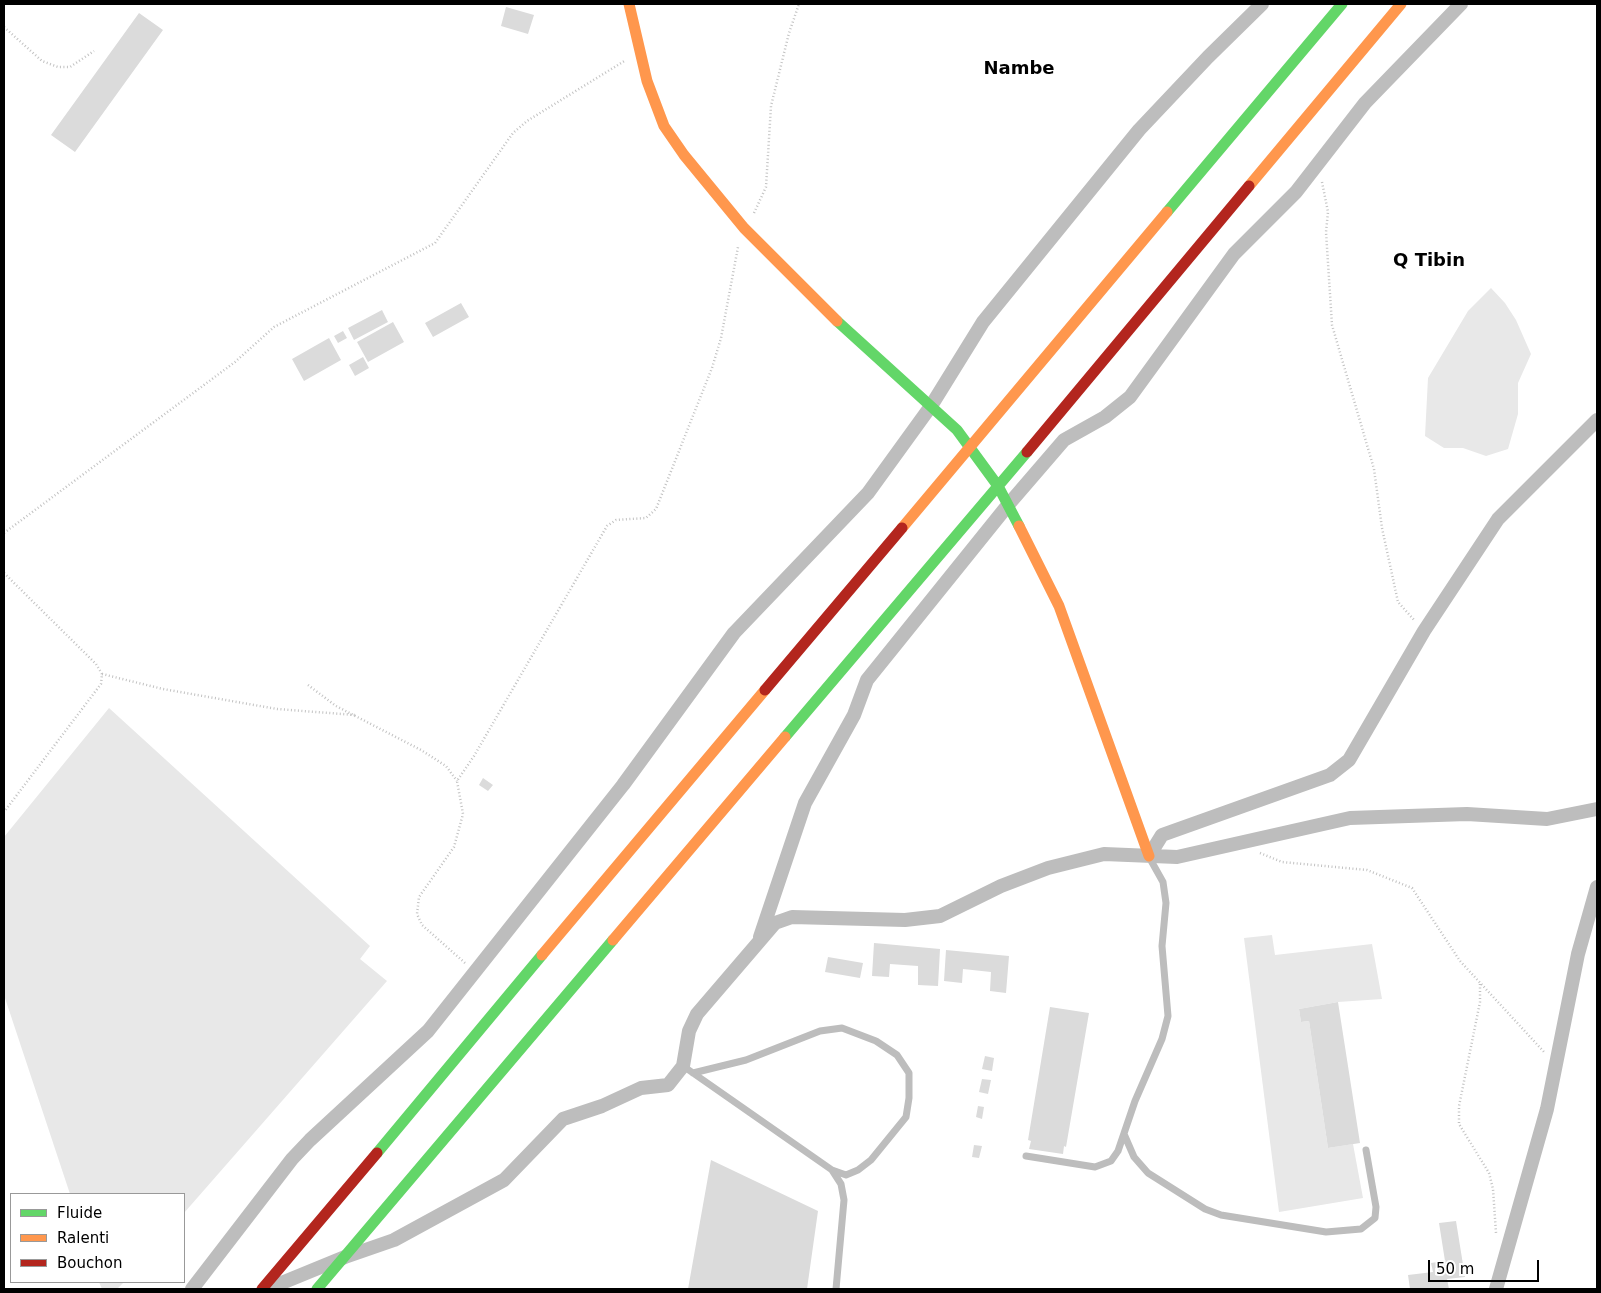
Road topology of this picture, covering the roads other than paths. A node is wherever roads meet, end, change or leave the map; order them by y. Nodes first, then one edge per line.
1 (629, 4) edge
2 (1262, 4) edge
3 (1342, 4) edge
4 (1401, 4) edge
5 (1461, 4) edge
6 (931, 406) junction
7 (1597, 420) edge
8 (969, 446) junction
9 (998, 486) junction
10 (1008, 505) junction
11 (1597, 809) edge
12 (1149, 856) junction
13 (1597, 887) edge
14 (1594, 909) edge
15 (758, 943) junction
16 (688, 1070) junction
17 (1124, 1134) junction
18 (1366, 1150) dead end
19 (1026, 1156) dead end
20 (832, 1170) junction
21 (345, 1257) junction
22 (192, 1289) edge
23 (262, 1289) edge
24 (266, 1289) edge
25 (317, 1289) edge
26 (836, 1289) edge
27 (1496, 1289) edge

1 - 6 main road
2 - 6 street
3 - 8 main road
4 - 9 main road
5 - 10 street
6 - 8 main road
6 - 22 street
7 - 12 street
8 - 9 main road
8 - 23 main road
9 - 10 main road
9 - 21 main road
10 - 12 main road
10 - 15 street
11 - 12 street
12 - 15 street
12 - 17 lane
13 - 14 street
14 - 27 street
15 - 16 street
16 - 20 lane
16 - 20 lane
16 - 21 street
17 - 18 lane
17 - 19 lane
20 - 26 lane
21 - 24 street
21 - 25 main road

